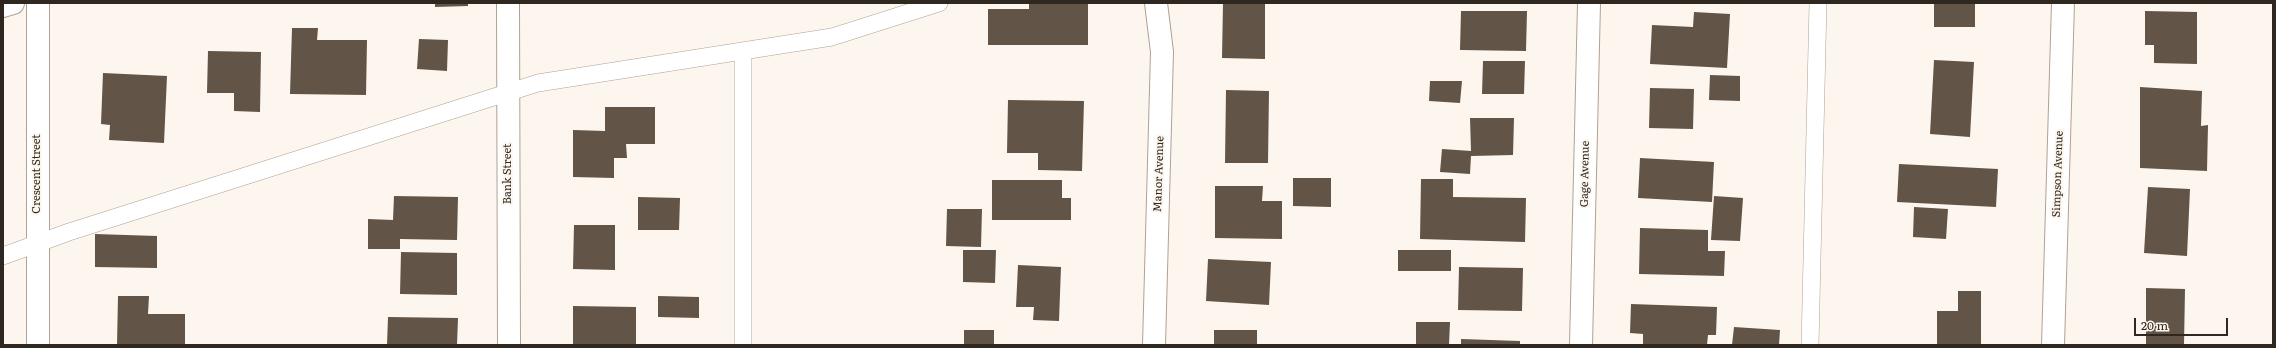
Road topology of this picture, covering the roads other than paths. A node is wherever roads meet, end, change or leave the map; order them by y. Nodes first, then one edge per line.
1 (13, 3) edge
2 (38, 3) edge
3 (508, 3) edge
4 (939, 3) edge
5 (1156, 3) edge
6 (1589, 3) edge
7 (1818, 3) edge
8 (2063, 3) edge
9 (3, 6) edge
10 (743, 51) junction
11 (508, 93) junction
12 (37, 244) junction
13 (3, 256) edge
14 (38, 345) edge
15 (509, 345) edge
16 (743, 345) edge
17 (1154, 345) edge
18 (1581, 345) edge
19 (1810, 345) edge
20 (2053, 345) edge

1 - 9 street
2 - 12 street, Crescent Street
3 - 11 street, Bank Street
4 - 10 lane
5 - 17 street, Manor Avenue
6 - 18 street, Gage Avenue
7 - 19 lane
8 - 20 street, Simpson Avenue
10 - 11 lane
10 - 16 lane
11 - 12 lane
11 - 15 street, Bank Street
12 - 13 lane
12 - 14 street, Crescent Street

